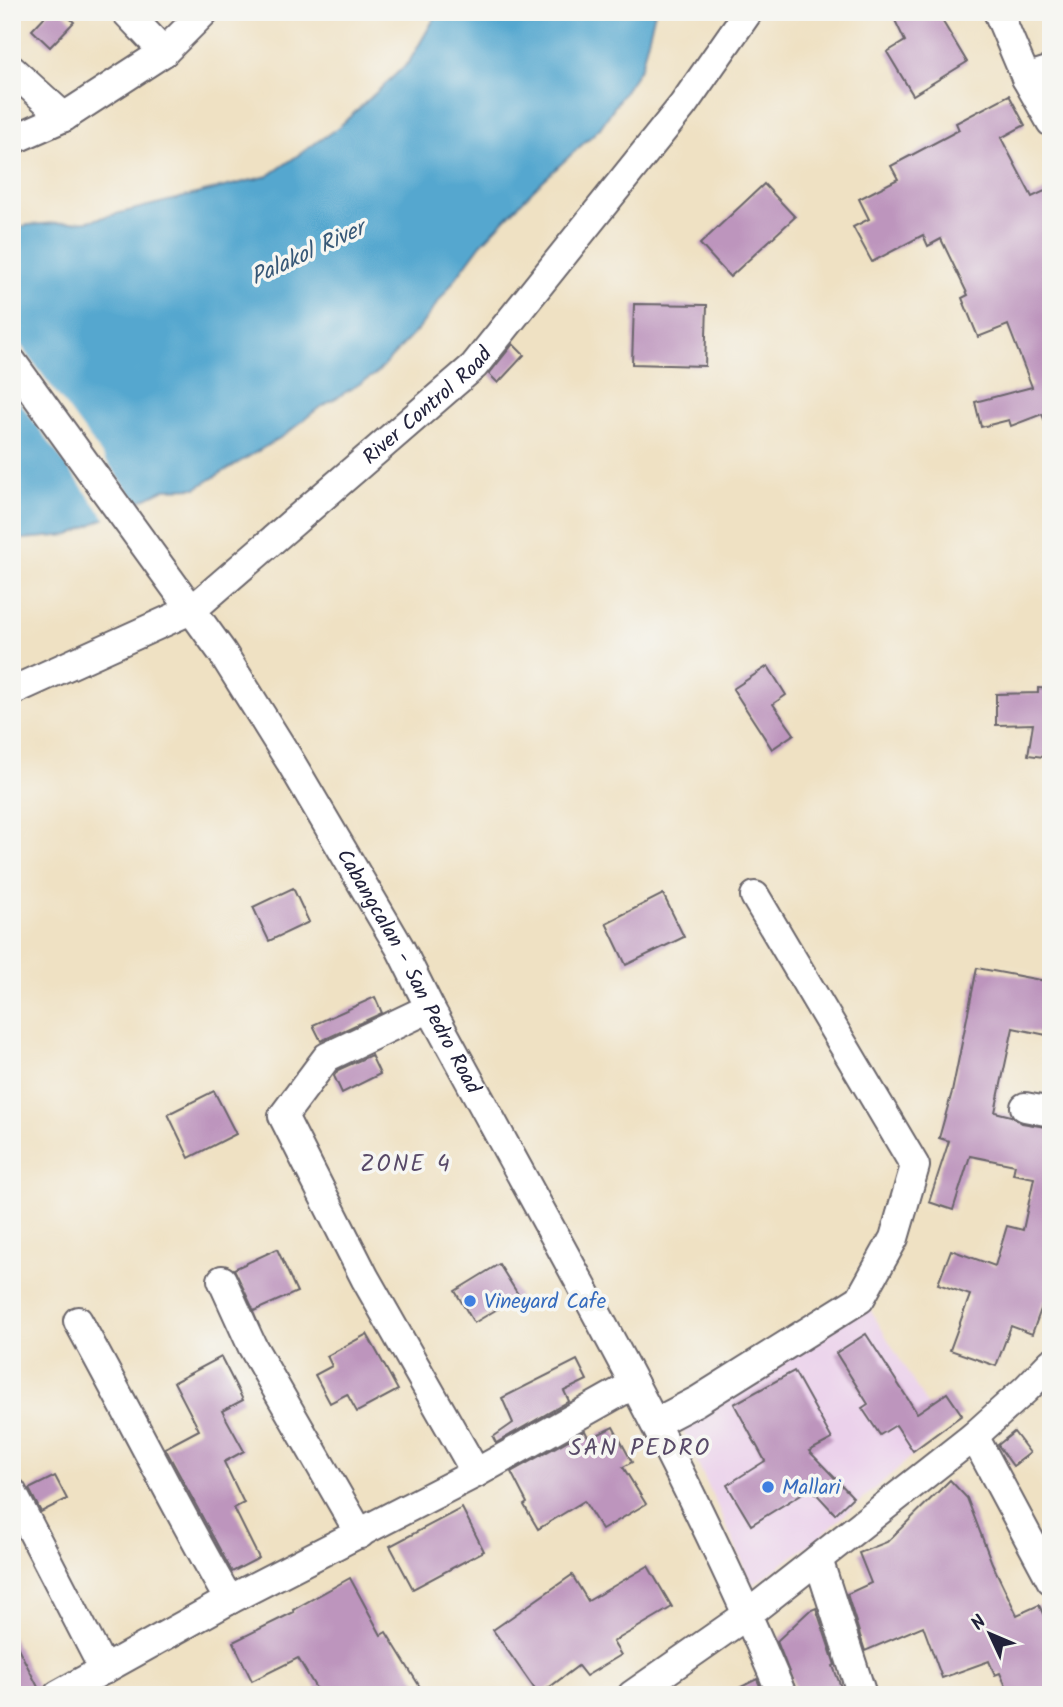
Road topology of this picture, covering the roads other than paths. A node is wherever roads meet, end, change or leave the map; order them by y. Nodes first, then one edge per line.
1 (126, 12) edge
2 (204, 12) edge
3 (748, 12) edge
4 (998, 12) edge
5 (164, 52) junction
6 (12, 70) edge
7 (1039, 74) edge
8 (64, 117) junction
9 (1051, 121) edge
10 (12, 140) edge
11 (12, 362) edge
12 (193, 609) junction
13 (12, 691) edge
14 (755, 896) dead end
15 (430, 1008) junction
16 (222, 1280) dead end
17 (78, 1321) dead end
18 (1051, 1363) edge
19 (634, 1384) junction
20 (655, 1423) junction
21 (974, 1436) junction
22 (476, 1472) junction
23 (12, 1492) edge
24 (360, 1534) junction
25 (818, 1559) junction
26 (1051, 1580) edge
27 (229, 1600) junction
28 (748, 1614) junction
29 (104, 1670) junction
30 (58, 1695) edge
31 (632, 1695) edge
32 (782, 1695) edge
33 (862, 1695) edge

1 - 5 street
2 - 5 street
3 - 12 street, River Control Road
4 - 7 street
5 - 8 street
6 - 8 street
7 - 9 street
8 - 10 street
11 - 12 street, Cabangcalan - San Pedro Road
12 - 13 street, River Control Road
12 - 15 street, Cabangcalan - San Pedro Road
14 - 20 street
15 - 19 street, Cabangcalan - San Pedro Road
15 - 22 street
16 - 24 street
17 - 27 street
18 - 21 street
19 - 20 street, Cabangcalan - San Pedro Road
19 - 22 street
20 - 28 street, Cabangcalan - San Pedro Road
21 - 25 street
21 - 26 street
22 - 24 street
23 - 29 street
24 - 27 street
25 - 28 street
25 - 33 street
27 - 29 street
28 - 31 street
28 - 32 street, Cabangcalan - San Pedro Road
29 - 30 street

